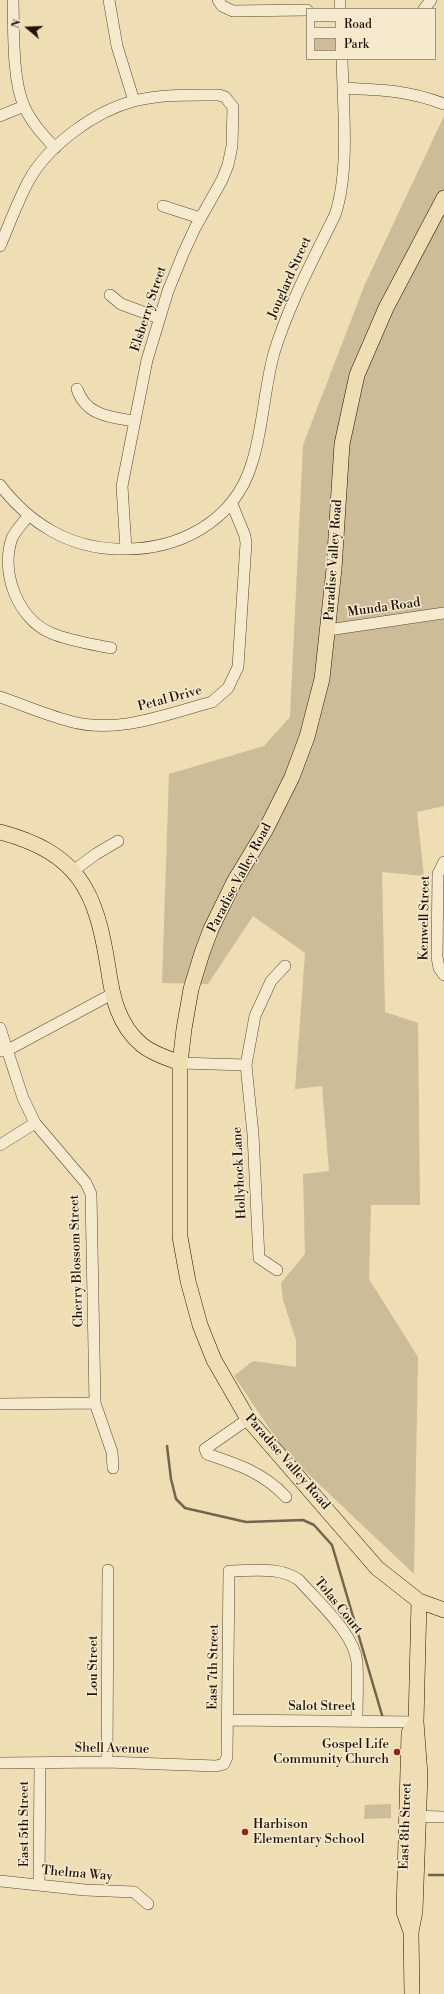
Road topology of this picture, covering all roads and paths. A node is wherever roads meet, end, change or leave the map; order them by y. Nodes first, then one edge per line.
1 (13, 0) edge
2 (109, 0) edge
3 (431, 0) edge
4 (220, 3) edge
5 (425, 8) edge
6 (306, 10) edge
7 (342, 60) edge
8 (343, 88) junction
9 (134, 101) junction
10 (444, 104) edge
11 (24, 106) junction
12 (0, 116) edge
13 (54, 148) junction
14 (444, 198) edge
15 (163, 206) dead end
16 (200, 218) junction
17 (0, 246) edge
18 (110, 295) dead end
19 (159, 318) junction
20 (77, 389) dead end
21 (134, 421) junction
22 (0, 485) edge
23 (232, 504) junction
24 (28, 516) junction
25 (126, 549) junction
26 (444, 613) edge
27 (328, 630) junction
28 (111, 648) dead end
29 (0, 697) edge
30 (0, 832) edge
31 (118, 841) dead end
32 (444, 862) edge
33 (74, 871) junction
34 (285, 966) dead end
35 (444, 975) edge
36 (112, 994) junction
37 (0, 1028) edge
38 (3, 1051) edge
39 (180, 1063) junction
40 (246, 1065) junction
41 (35, 1123) junction
42 (0, 1145) edge
43 (277, 1270) dead end
44 (95, 1403) junction
45 (0, 1404) edge
46 (248, 1419) junction
47 (113, 1468) dead end
48 (286, 1497) dead end
49 (108, 1570) dead end
50 (229, 1571) joint
51 (419, 1601) junction
52 (444, 1610) edge
53 (228, 1720) junction
54 (356, 1721) junction
55 (416, 1722) junction
56 (108, 1762) junction
57 (0, 1763) edge
58 (40, 1764) junction
59 (224, 1764) joint
60 (413, 1816) junction
61 (444, 1817) edge
62 (0, 1881) edge
63 (39, 1885) junction
64 (148, 1904) dead end
65 (412, 1994) edge

1 - 11 street
2 - 9 street
3 - 5 street
4 - 6 street
7 - 8 street, Jouglard Street
8 - 10 street
8 - 23 street, Jouglard Street
9 - 13 street
9 - 16 street, Elsberry Street
11 - 12 street
11 - 13 street
13 - 17 street
14 - 27 main road, Paradise Valley Road
15 - 16 street
16 - 19 street, Elsberry Street
18 - 19 street
19 - 21 street, Elsberry Street
20 - 21 street
21 - 25 street, Elsberry Street
22 - 24 street, Jouglard Street
23 - 25 street, Jouglard Street
23 - 29 street, Petal Drive
24 - 25 street, Jouglard Street
24 - 28 street
26 - 27 street, Munda Road
27 - 39 main road, Paradise Valley Road
30 - 33 main road
31 - 33 street
32 - 35 street, Kenwell Street
33 - 36 main road
34 - 40 street, Hollyhock Lane
36 - 38 street
36 - 39 main road
37 - 38 street, Cherry Blossom Street
38 - 41 street, Cherry Blossom Street
39 - 40 street
39 - 46 main road, Paradise Valley Road
40 - 43 street, Hollyhock Lane
41 - 42 street
41 - 44 street, Cherry Blossom Street
44 - 45 street
44 - 47 street, Cherry Blossom Street
46 - 48 street
46 - 51 main road, Paradise Valley Road
49 - 56 street, Lou Street
50 - 53 street, East 7th Street
50 - 54 street, Tolas Court
51 - 52 main road, Paradise Valley Road
51 - 55 main road, East 8th Street
53 - 54 street, Salot Street
53 - 59 street, East 7th Street
54 - 55 street, Salot Street
55 - 60 main road, East 8th Street
56 - 58 street, Shell Avenue
56 - 59 street, Shell Avenue
57 - 58 street, Shell Avenue
58 - 63 street, East 5th Street
60 - 61 street
60 - 65 main road, East 8th Street
62 - 63 street, Thelma Way
63 - 64 street, Thelma Way

